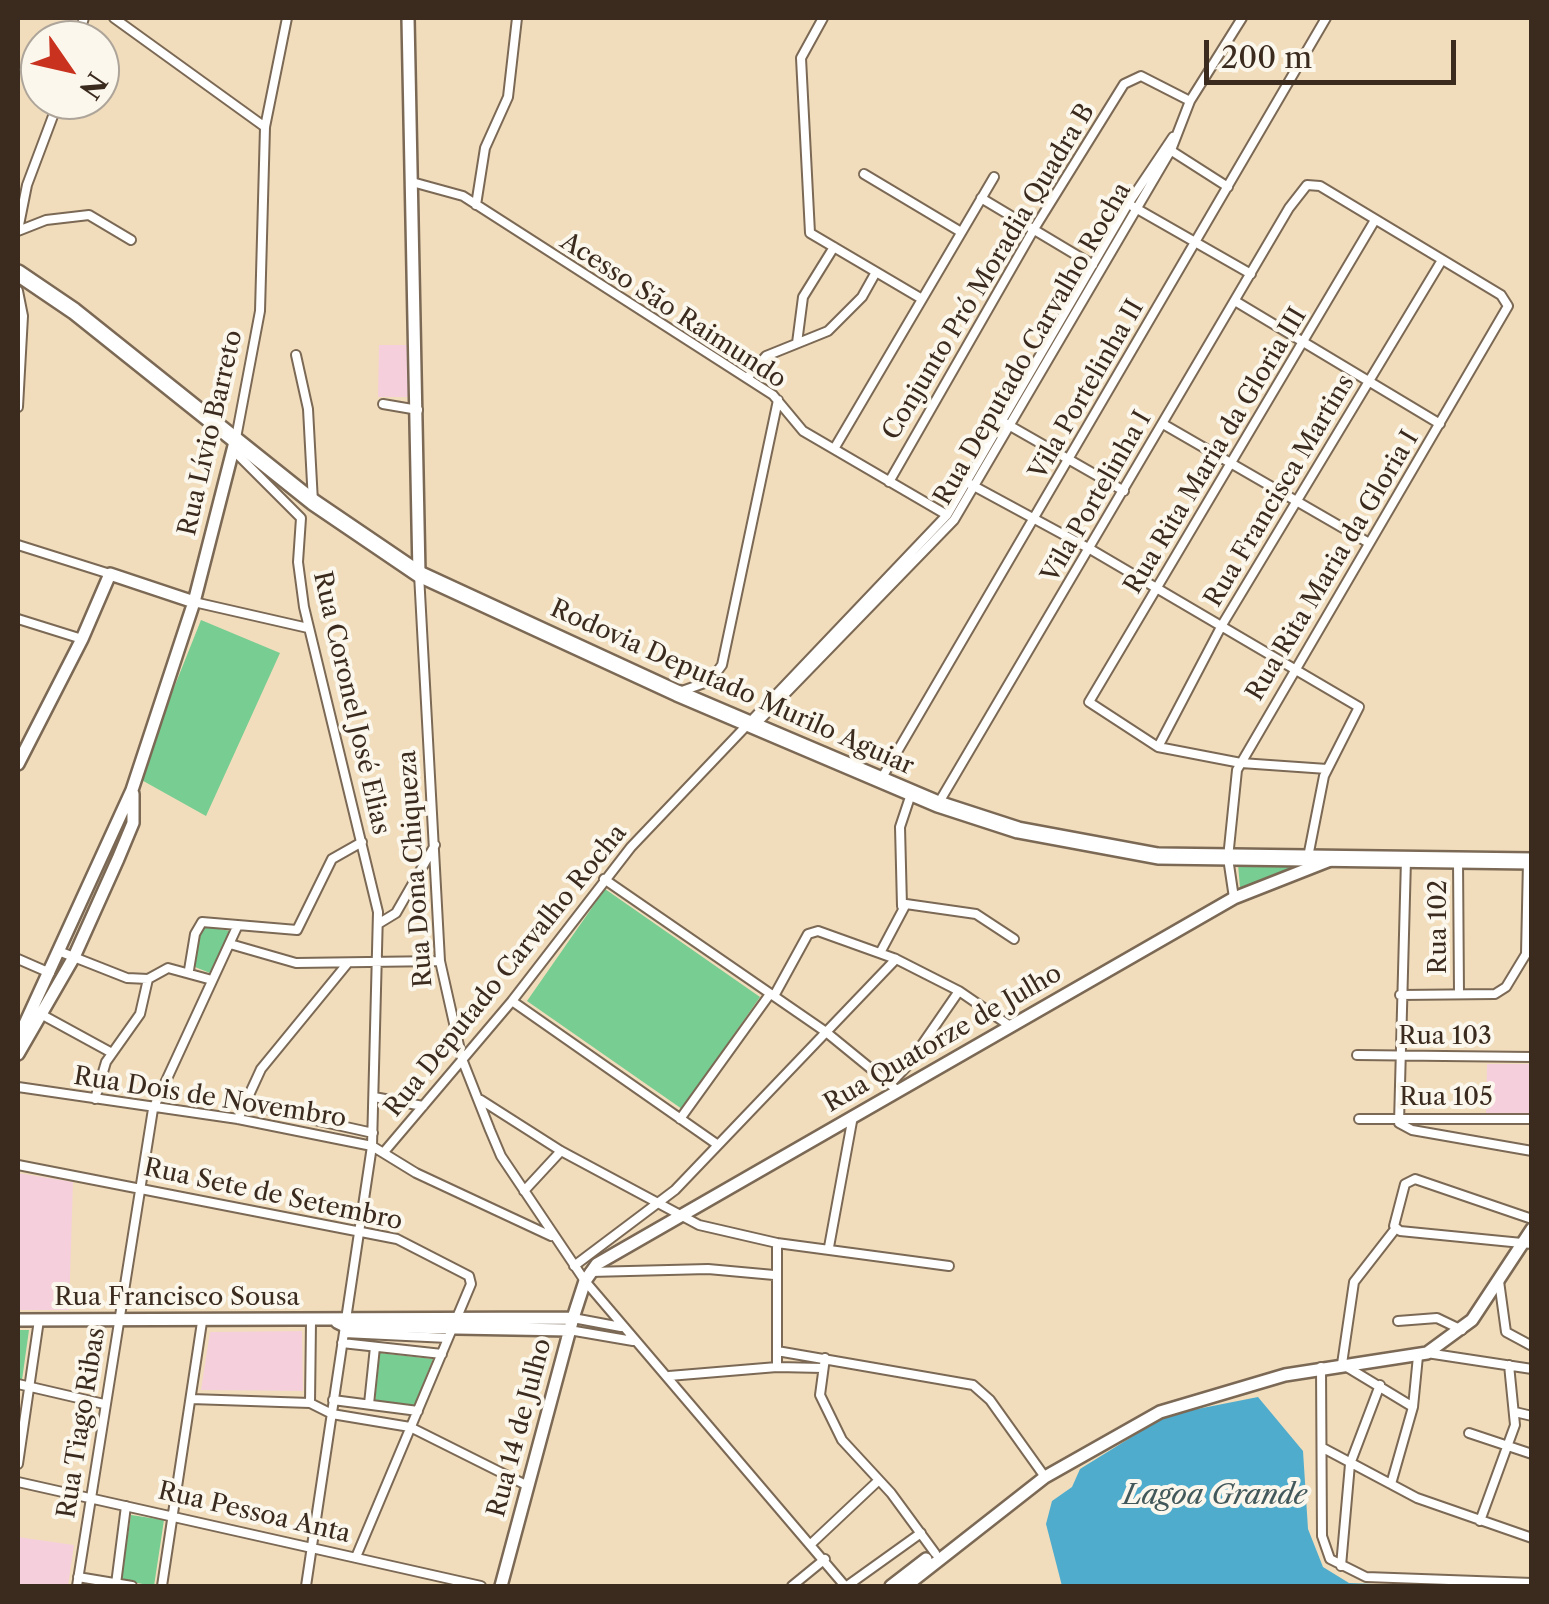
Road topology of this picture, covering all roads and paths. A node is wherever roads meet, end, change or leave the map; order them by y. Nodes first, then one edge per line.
1 (114, 18) edge
2 (287, 18) edge
3 (408, 18) edge
4 (517, 18) edge
5 (823, 18) edge
6 (1242, 18) edge
7 (1326, 18) edge
8 (1190, 101) junction
9 (52, 120) edge
10 (265, 127) junction
11 (1167, 148) junction
12 (864, 174) dead end
13 (994, 177) dead end
14 (412, 182) junction
15 (28, 186) junction
16 (1228, 187) junction
17 (18, 192) edge
18 (982, 198) junction
19 (476, 205) junction
20 (1132, 206) junction
21 (1375, 220) junction
22 (1034, 230) junction
23 (18, 231) edge
24 (961, 232) junction
25 (131, 240) dead end
26 (1196, 241) junction
27 (834, 247) junction
28 (1442, 260) junction
29 (1097, 267) junction
30 (876, 272) junction
31 (18, 273) edge
32 (1251, 274) junction
33 (18, 291) edge
34 (922, 299) junction
35 (1235, 301) junction
36 (1304, 343) junction
37 (798, 344) junction
38 (296, 355) dead end
39 (748, 378) junction
40 (1370, 382) junction
41 (778, 400) junction
42 (383, 404) dead end
43 (18, 407) edge
44 (418, 410) junction
45 (1005, 423) junction
46 (1163, 424) junction
47 (1440, 424) junction
48 (235, 444) junction
49 (834, 449) junction
50 (1070, 458) junction
51 (1232, 464) junction
52 (889, 482) junction
53 (970, 484) junction
54 (1124, 491) junction
55 (313, 502) junction
56 (1297, 502) junction
57 (951, 518) junction
58 (1035, 518) junction
59 (1369, 543) junction
60 (18, 545) edge
61 (1090, 549) junction
62 (110, 574) junction
63 (420, 574) junction
64 (1158, 588) junction
65 (194, 602) junction
66 (18, 619) edge
67 (1222, 625) junction
68 (308, 628) junction
69 (82, 639) junction
70 (1295, 666) junction
71 (677, 693) junction
72 (749, 728) junction
73 (1158, 747) junction
74 (18, 764) edge
75 (1241, 764) junction
76 (1328, 769) junction
77 (880, 781) junction
78 (911, 794) junction
79 (938, 804) junction
80 (362, 842) junction
81 (435, 844) junction
82 (1308, 857) junction
83 (1336, 857) junction
84 (1228, 858) junction
85 (1406, 858) junction
86 (1458, 860) junction
87 (1530, 861) edge
88 (604, 880) junction
89 (1234, 898) junction
90 (902, 906) junction
91 (378, 924) junction
92 (236, 927) junction
93 (1014, 939) dead end
94 (230, 944) junction
95 (880, 952) junction
96 (68, 954) junction
97 (896, 959) junction
98 (18, 960) edge
99 (440, 961) junction
100 (377, 962) junction
101 (346, 964) junction
102 (189, 970) junction
103 (50, 973) junction
104 (148, 979) junction
105 (212, 980) junction
106 (959, 991) junction
107 (1459, 994) junction
108 (772, 995) junction
109 (1400, 995) junction
110 (512, 1001) junction
111 (37, 1012) junction
112 (1010, 1026) junction
113 (826, 1032) junction
114 (18, 1038) edge
115 (112, 1053) junction
116 (18, 1054) edge
117 (1357, 1055) dead end
118 (1398, 1056) junction
119 (1532, 1057) edge
120 (462, 1059) junction
121 (18, 1087) edge
122 (893, 1087) junction
123 (374, 1097) junction
124 (95, 1099) junction
125 (478, 1099) junction
126 (242, 1104) junction
127 (423, 1106) junction
128 (154, 1109) junction
129 (853, 1116) junction
130 (1360, 1119) dead end
131 (1532, 1119) edge
132 (238, 1120) junction
133 (680, 1120) junction
134 (1398, 1120) junction
135 (372, 1133) junction
136 (372, 1146) junction
137 (718, 1146) junction
138 (561, 1151) junction
139 (1532, 1151) edge
140 (384, 1152) junction
141 (18, 1165) edge
142 (139, 1188) junction
143 (524, 1191) junction
144 (660, 1204) junction
145 (679, 1216) junction
146 (1532, 1219) edge
147 (1398, 1229) junction
148 (1532, 1229) edge
149 (360, 1231) junction
150 (554, 1238) junction
151 (778, 1243) junction
152 (1527, 1243) edge
153 (829, 1247) junction
154 (574, 1266) junction
155 (949, 1266) dead end
156 (774, 1275) junction
157 (587, 1277) junction
158 (1499, 1280) junction
159 (18, 1320) edge
160 (40, 1320) junction
161 (118, 1321) junction
162 (1398, 1321) dead end
163 (202, 1322) junction
164 (310, 1322) junction
165 (571, 1324) junction
166 (343, 1325) junction
167 (452, 1327) junction
168 (621, 1327) junction
169 (1462, 1330) junction
170 (634, 1341) junction
171 (342, 1344) junction
172 (1532, 1346) edge
173 (375, 1347) junction
174 (777, 1350) junction
175 (442, 1354) junction
176 (1423, 1355) junction
177 (824, 1363) junction
178 (1342, 1364) junction
179 (1509, 1365) junction
180 (776, 1367) junction
181 (1322, 1367) junction
182 (1532, 1369) edge
183 (669, 1376) junction
184 (18, 1384) edge
185 (28, 1386) junction
186 (1380, 1386) junction
187 (191, 1399) junction
188 (334, 1400) junction
189 (310, 1403) junction
190 (104, 1404) junction
191 (369, 1404) junction
192 (323, 1406) junction
193 (1413, 1408) junction
194 (418, 1411) junction
195 (1514, 1412) junction
196 (332, 1414) junction
197 (1532, 1416) edge
198 (410, 1427) junction
199 (1470, 1432) dead end
200 (1511, 1444) junction
201 (1322, 1448) junction
202 (1532, 1454) edge
203 (18, 1464) edge
204 (1350, 1464) junction
205 (1045, 1478) junction
206 (878, 1480) junction
207 (18, 1482) edge
208 (1391, 1484) junction
209 (528, 1486) junction
210 (91, 1497) junction
211 (126, 1506) junction
212 (174, 1514) junction
213 (1480, 1521) junction
214 (922, 1533) junction
215 (1532, 1538) edge
216 (812, 1543) junction
217 (312, 1547) junction
218 (939, 1554) junction
219 (356, 1557) junction
220 (824, 1559) junction
221 (1341, 1566) junction
222 (77, 1582) edge
223 (1532, 1583) edge
224 (116, 1584) junction
225 (132, 1586) edge
226 (162, 1586) edge
227 (306, 1586) edge
228 (481, 1586) edge
229 (501, 1586) edge
230 (792, 1586) edge
231 (846, 1586) edge
232 (891, 1586) edge
233 (906, 1586) edge

1 - 10 street
2 - 10 street, Rua Lívio Barreto
3 - 14 street, Rua Dona Chiqueza
4 - 19 street
5 - 27 street
6 - 8 street, Rua Deputado Carvalho Rocha
7 - 16 street, Vila Portelinha II
8 - 11 street, Rua Deputado Carvalho Rocha
8 - 22 street, Conjunto Pró Moradia Quadra B
9 - 15 street
10 - 48 street, Rua Lívio Barreto
11 - 16 street
11 - 20 street, Rua Deputado Carvalho Rocha
12 - 24 street
13 - 18 street
14 - 19 street, Acesso São Raimundo
14 - 44 street, Rua Dona Chiqueza
15 - 17 street
15 - 23 street
16 - 26 street, Vila Portelinha II
18 - 22 street
18 - 24 street
19 - 39 street, Acesso São Raimundo
20 - 26 street
20 - 29 street, Rua Deputado Carvalho Rocha
21 - 28 street
21 - 32 street, Vila Portelinha I
21 - 36 street, Rua Rita Maria da Gloria III
22 - 29 street
22 - 52 street, Conjunto Pró Moradia Quadra B
23 - 25 street
24 - 34 street
26 - 32 street
26 - 50 street, Vila Portelinha II
27 - 30 street
27 - 37 street
28 - 40 street, Rua Francisca Martins
28 - 47 street, Rua Rita Maria da Gloria I
29 - 45 street, Rua Deputado Carvalho Rocha
30 - 34 street
30 - 37 street
31 - 48 highway, Rodovia Deputado Murilo Aguiar
32 - 35 street, Vila Portelinha I
33 - 43 street
34 - 49 street
35 - 36 street
35 - 46 street, Vila Portelinha I
36 - 40 street
36 - 51 street, Rua Rita Maria da Gloria III
37 - 39 street
38 - 55 street
39 - 41 street, Acesso São Raimundo
40 - 47 street
40 - 56 street, Rua Francisca Martins
41 - 49 street, Acesso São Raimundo
41 - 71 street
42 - 44 street
44 - 63 street, Rua Dona Chiqueza
45 - 50 street
45 - 53 street, Rua Deputado Carvalho Rocha
46 - 51 street
46 - 54 street, Vila Portelinha I
47 - 59 street, Rua Rita Maria da Gloria I
48 - 55 highway, Rodovia Deputado Murilo Aguiar
48 - 65 street, Rua Lívio Barreto
48 - 68 street, Rua Coronel José Elias
49 - 52 street, Acesso São Raimundo
50 - 54 street
50 - 58 street, Vila Portelinha II
51 - 56 street
51 - 64 street, Rua Rita Maria da Gloria III
52 - 57 street, Acesso São Raimundo
53 - 57 street, Rua Deputado Carvalho Rocha
53 - 58 street
54 - 61 street, Vila Portelinha I
55 - 63 highway, Rodovia Deputado Murilo Aguiar
56 - 59 street
56 - 67 street, Rua Francisca Martins
57 - 72 street, Rua Deputado Carvalho Rocha
58 - 61 street
58 - 77 street, Vila Portelinha II
59 - 70 street, Rua Rita Maria da Gloria I
60 - 62 street
61 - 64 street
61 - 79 street, Vila Portelinha I
62 - 65 street
62 - 69 street
63 - 71 highway, Rodovia Deputado Murilo Aguiar
63 - 81 street, Rua Dona Chiqueza
64 - 67 street
64 - 73 street, Rua Rita Maria da Gloria III
65 - 68 street
65 - 96 street, Rua Lívio Barreto
66 - 69 street
67 - 70 street
67 - 73 street, Rua Francisca Martins
68 - 80 street, Rua Coronel José Elias
69 - 74 street
70 - 75 street, Rua Rita Maria da Gloria I
70 - 76 street
71 - 72 highway, Rodovia Deputado Murilo Aguiar
72 - 77 highway, Rodovia Deputado Murilo Aguiar
72 - 88 street, Rua Deputado Carvalho Rocha
73 - 75 street
75 - 76 street
75 - 84 street, Rua Rita Maria da Gloria I
76 - 82 street
77 - 78 highway, Rodovia Deputado Murilo Aguiar
78 - 79 highway, Rodovia Deputado Murilo Aguiar
78 - 90 street
79 - 84 highway, Rodovia Deputado Murilo Aguiar
80 - 91 street, Rua Coronel José Elias
80 - 92 street
81 - 91 street
81 - 99 street, Rua Dona Chiqueza
82 - 83 highway, Rodovia Deputado Murilo Aguiar
82 - 84 highway, Rodovia Deputado Murilo Aguiar
83 - 85 highway, Rodovia Deputado Murilo Aguiar
83 - 89 street, Rua Quatorze de Julho
84 - 89 street, Rua Rita Maria da Gloria I
85 - 86 highway, Rodovia Deputado Murilo Aguiar
85 - 109 street
86 - 87 highway, Rodovia Deputado Murilo Aguiar
86 - 107 street, Rua 102
87 - 107 street
88 - 108 street
88 - 110 street, Rua Deputado Carvalho Rocha
89 - 112 street, Rua Quatorze de Julho
90 - 93 street
90 - 95 street
91 - 100 street, Rua Coronel José Elias
92 - 94 street, Rua Tiago Ribas
92 - 102 street
94 - 101 street
94 - 105 street, Rua Tiago Ribas
95 - 97 street
95 - 108 street
96 - 103 street, Rua Lívio Barreto
96 - 104 street
96 - 111 street, Rua Lívio Barreto
97 - 106 street
97 - 113 street
98 - 103 street
99 - 100 street
99 - 120 street, Rua Dona Chiqueza
100 - 101 street
100 - 123 street, Rua Coronel José Elias
101 - 126 street
102 - 104 street
102 - 105 street
103 - 111 street, Rua Lívio Barreto
104 - 115 street
105 - 128 street, Rua Tiago Ribas
106 - 112 street
106 - 122 street
107 - 109 street
108 - 113 street
108 - 133 street
109 - 118 street
110 - 120 street, Rua Deputado Carvalho Rocha
110 - 133 street
111 - 114 street, Rua Lívio Barreto
111 - 115 street
111 - 116 street, Rua Lívio Barreto
112 - 122 street, Rua Quatorze de Julho
113 - 122 street
113 - 137 street
115 - 124 street
117 - 118 street, Rua 103
118 - 119 street, Rua 103
118 - 134 street
120 - 125 street, Rua Dona Chiqueza
120 - 127 street, Rua Deputado Carvalho Rocha
121 - 124 street, Rua Dois de Novembro
122 - 129 street, Rua Quatorze de Julho
123 - 127 street
123 - 135 street, Rua Coronel José Elias
124 - 128 street, Rua Dois de Novembro
125 - 138 street
125 - 143 street, Rua Dona Chiqueza
126 - 132 street
126 - 135 street
127 - 140 street, Rua Deputado Carvalho Rocha
128 - 132 street, Rua Dois de Novembro
128 - 142 street, Rua Tiago Ribas
129 - 145 street, Rua Quatorze de Julho
129 - 153 street
130 - 134 street, Rua 105
131 - 134 street, Rua 105
132 - 136 street, Rua Dois de Novembro
133 - 137 street
134 - 139 street
135 - 136 street, Rua Coronel José Elias
136 - 140 street, Rua Dois de Novembro
136 - 149 street, Rua Coronel José Elias
137 - 144 street
138 - 143 street
138 - 144 street
140 - 150 street, Rua Dois de Novembro
141 - 142 street, Rua Sete de Setembro
142 - 149 street, Rua Sete de Setembro
142 - 161 street, Rua Tiago Ribas
143 - 150 street, Rua Dona Chiqueza
144 - 145 street
144 - 154 street
145 - 151 street
145 - 157 street, Rua Quatorze de Julho
146 - 147 street
147 - 152 street
147 - 178 street
148 - 152 street
149 - 166 street, Rua Coronel José Elias
149 - 167 street, Rua Sete de Setembro
150 - 154 street, Rua Dona Chiqueza
151 - 153 street
151 - 156 street
152 - 158 street
153 - 155 street
154 - 157 street, Rua Dona Chiqueza
156 - 157 street
156 - 174 street
157 - 165 street, Rua 14 de Julho
157 - 168 street, Rua Dona Chiqueza
158 - 169 street
158 - 172 street
159 - 160 street, Rua Francisco Sousa
160 - 161 street, Rua Francisco Sousa
160 - 185 street
161 - 163 street, Rua Francisco Sousa
161 - 190 street, Rua Tiago Ribas
162 - 169 street
163 - 164 street, Rua Francisco Sousa
163 - 187 street
164 - 166 street, Rua Francisco Sousa
164 - 189 street
165 - 167 street, Rua Francisco Sousa
165 - 168 street, Rua Francisco Sousa
165 - 170 street, Rua Francisco Sousa
165 - 209 street, Rua 14 de Julho
166 - 167 street, Rua Francisco Sousa
166 - 167 street, Rua Francisco Sousa
166 - 171 street, Rua Coronel José Elias
167 - 175 street
168 - 170 street, Rua Dona Chiqueza
169 - 176 street
170 - 183 street, Rua Dona Chiqueza
171 - 173 street
171 - 188 street, Rua Coronel José Elias
173 - 175 street
173 - 191 street
174 - 177 street
174 - 180 street
175 - 194 street
176 - 178 street
176 - 179 street
176 - 193 street
177 - 180 street
177 - 205 street
177 - 206 street
178 - 181 street
178 - 186 street
179 - 182 street
179 - 195 street
180 - 183 street
181 - 201 street
181 - 205 street
183 - 216 street, Rua Dona Chiqueza
184 - 185 street
185 - 190 street
185 - 203 street
186 - 193 street
186 - 204 street
187 - 189 street
187 - 212 street
188 - 191 street
188 - 192 street
188 - 196 street, Rua Coronel José Elias
189 - 192 street
190 - 210 street, Rua Tiago Ribas
191 - 194 street
192 - 196 street
193 - 208 street
194 - 198 street
195 - 197 street
195 - 200 street
196 - 198 street
196 - 217 street, Rua Coronel José Elias
198 - 209 street
198 - 219 street
199 - 200 street
200 - 202 street
200 - 213 street
201 - 204 street
201 - 221 street
204 - 208 street
204 - 221 street
205 - 218 street
206 - 214 street
206 - 216 street
207 - 210 street, Rua Pessoa Anta
208 - 213 street
209 - 229 street, Rua 14 de Julho
210 - 211 street, Rua Pessoa Anta
210 - 222 street, Rua Tiago Ribas
211 - 212 street, Rua Pessoa Anta
211 - 224 street
212 - 217 street, Rua Pessoa Anta
212 - 226 street
213 - 215 street
214 - 218 street
214 - 231 street
216 - 220 street, Rua Dona Chiqueza
217 - 219 street, Rua Pessoa Anta
217 - 227 street, Rua Coronel José Elias
218 - 232 street
218 - 233 street
219 - 228 street, Rua Pessoa Anta
220 - 230 street
220 - 231 street, Rua Dona Chiqueza
221 - 223 street
222 - 224 street
224 - 225 street

